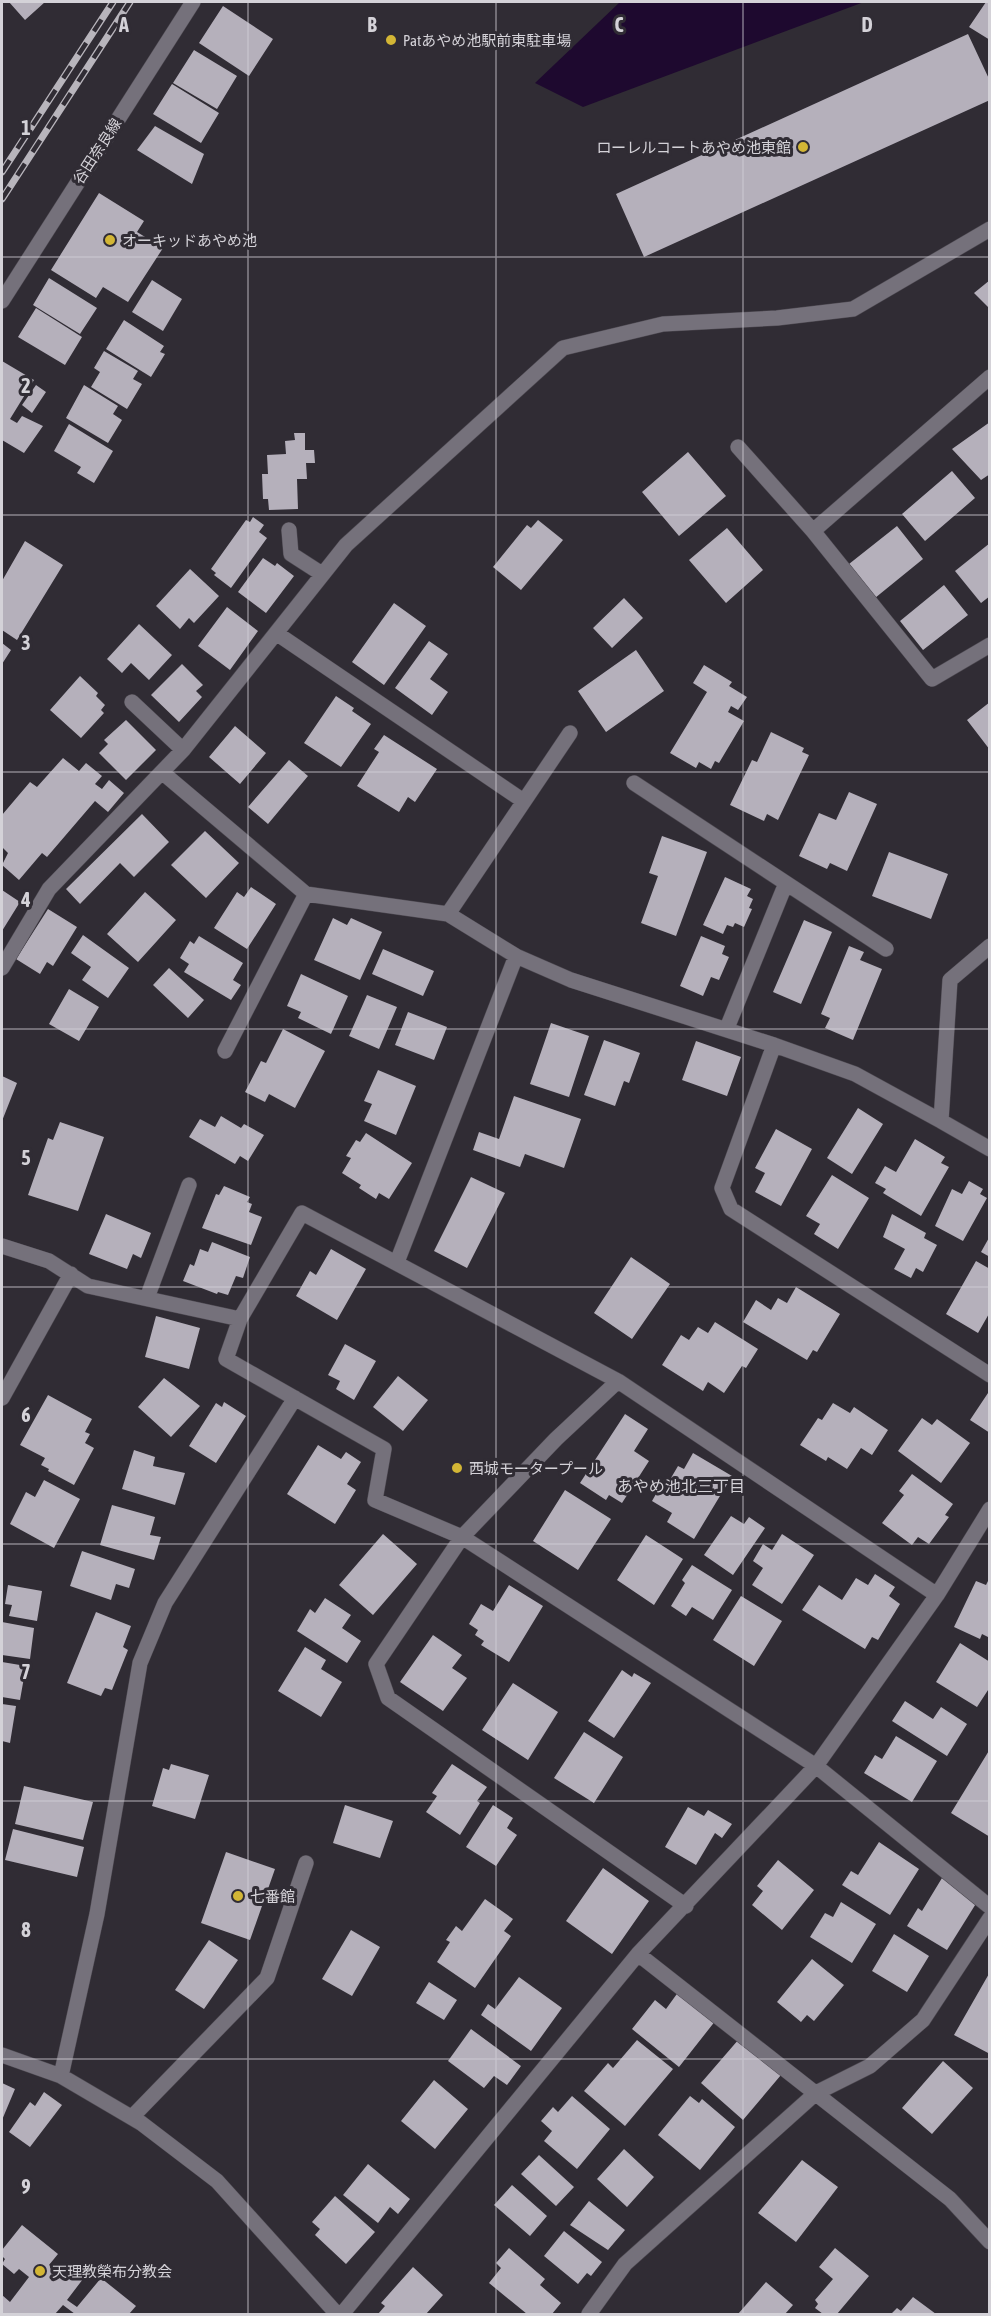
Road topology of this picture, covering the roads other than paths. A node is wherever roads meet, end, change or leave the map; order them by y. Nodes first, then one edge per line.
1 (193, 2) edge
2 (990, 229) edge
3 (2, 301) edge
4 (990, 377) edge
5 (738, 447) dead end
6 (289, 531) dead end
7 (813, 531) junction
8 (322, 574) junction
9 (276, 633) junction
10 (990, 645) edge
11 (132, 702) dead end
12 (570, 733) dead end
13 (183, 750) junction
14 (163, 773) junction
15 (634, 783) dead end
16 (522, 800) junction
17 (786, 883) junction
18 (306, 894) junction
19 (448, 914) junction
20 (990, 946) edge
21 (886, 949) dead end
22 (516, 956) junction
23 (2, 968) edge
24 (726, 1028) junction
25 (774, 1045) junction
26 (225, 1051) dead end
27 (941, 1121) junction
28 (990, 1149) edge
29 (189, 1185) dead end
30 (2, 1246) edge
31 (397, 1262) junction
32 (71, 1274) junction
33 (147, 1298) junction
34 (240, 1319) junction
35 (990, 1357) edge
36 (986, 1373) edge
37 (618, 1381) junction
38 (2, 1398) edge
39 (295, 1398) junction
40 (990, 1509) edge
41 (462, 1537) junction
42 (937, 1594) junction
43 (816, 1766) junction
44 (306, 1863) dead end
45 (686, 1906) junction
46 (990, 1907) edge
47 (990, 1918) edge
48 (638, 1954) junction
49 (2, 2055) edge
50 (61, 2076) junction
51 (816, 2094) junction
52 (132, 2117) junction
53 (990, 2242) edge
54 (337, 2314) edge
55 (342, 2314) edge
56 (589, 2314) edge

1 - 3 street, 谷田奈良線
2 - 8 street
4 - 7 street
5 - 7 street
6 - 8 street
7 - 10 street
8 - 9 street
9 - 13 street
9 - 16 street
11 - 13 street
12 - 16 street
13 - 14 street
14 - 18 street
14 - 23 street
15 - 17 street
16 - 19 street
17 - 21 street
17 - 24 street
18 - 19 street
18 - 26 street
19 - 22 street
20 - 27 street
22 - 24 street
22 - 31 street
24 - 25 street
25 - 27 street
25 - 36 street
27 - 28 street
29 - 33 street
30 - 32 street
31 - 34 street
31 - 37 street
32 - 33 street
32 - 38 street
33 - 34 street
34 - 39 street
35 - 36 street
37 - 41 street
37 - 42 street
39 - 41 street
39 - 50 street
40 - 42 street
41 - 43 street
41 - 45 street
42 - 43 street
43 - 45 street
43 - 46 street
44 - 52 street
45 - 48 street
47 - 51 street
48 - 51 street
48 - 55 street
49 - 50 street
50 - 52 street
51 - 53 street
51 - 56 street
52 - 54 street

